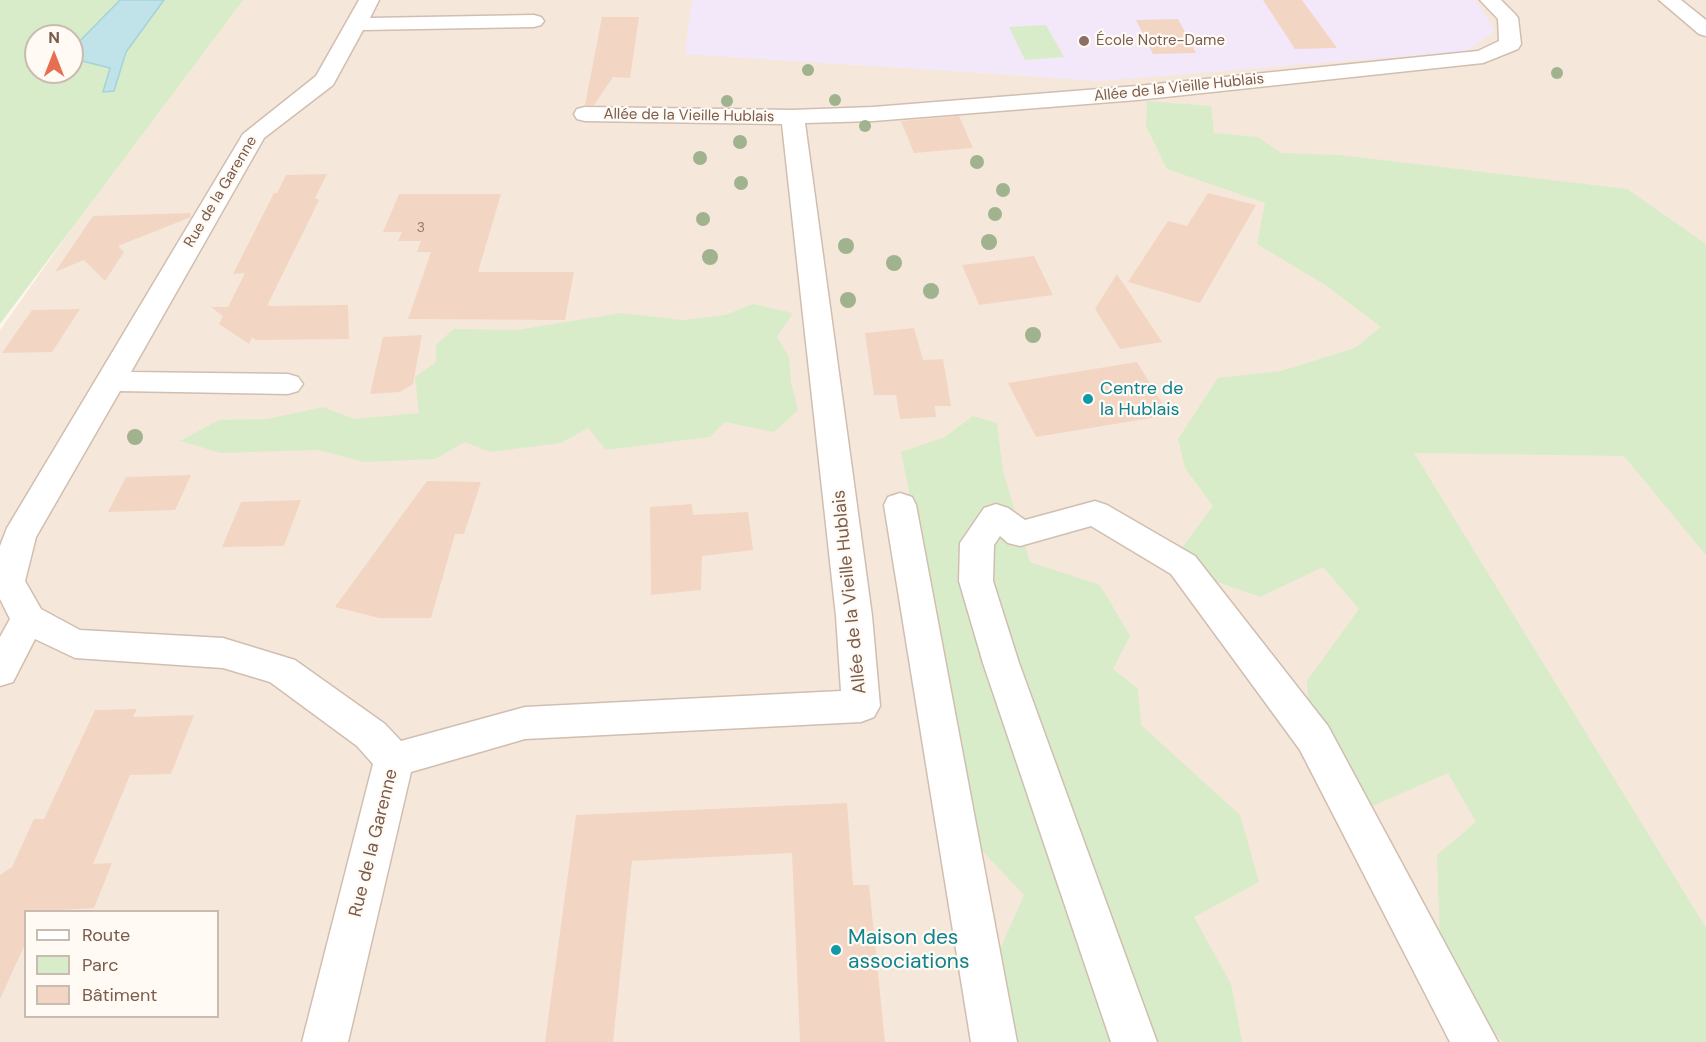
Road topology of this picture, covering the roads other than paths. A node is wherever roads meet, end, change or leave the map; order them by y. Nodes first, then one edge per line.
1 (1490, 0) edge
2 (1668, 0) edge
3 (362, 12) edge
4 (534, 21) dead end
5 (1706, 30) edge
6 (585, 114) dead end
7 (793, 117) junction
8 (110, 381) junction
9 (288, 384) dead end
10 (900, 506) dead end
11 (28, 619) junction
12 (0, 671) edge
13 (394, 760) junction
14 (325, 1042) edge
15 (994, 1042) edge
16 (1134, 1042) edge
17 (1475, 1042) edge

1 - 7 street, Allée de la Vieille Hublais
2 - 5 street
3 - 4 street, Rue de la Garenne
3 - 8 street, Rue de la Garenne
6 - 7 street, Allée de la Vieille Hublais
7 - 13 street, Allée de la Vieille Hublais
8 - 9 street
8 - 11 street, Rue de la Garenne
10 - 15 street
11 - 12 street
11 - 13 street, Rue de la Garenne
13 - 14 street, Rue de la Garenne
16 - 17 street

